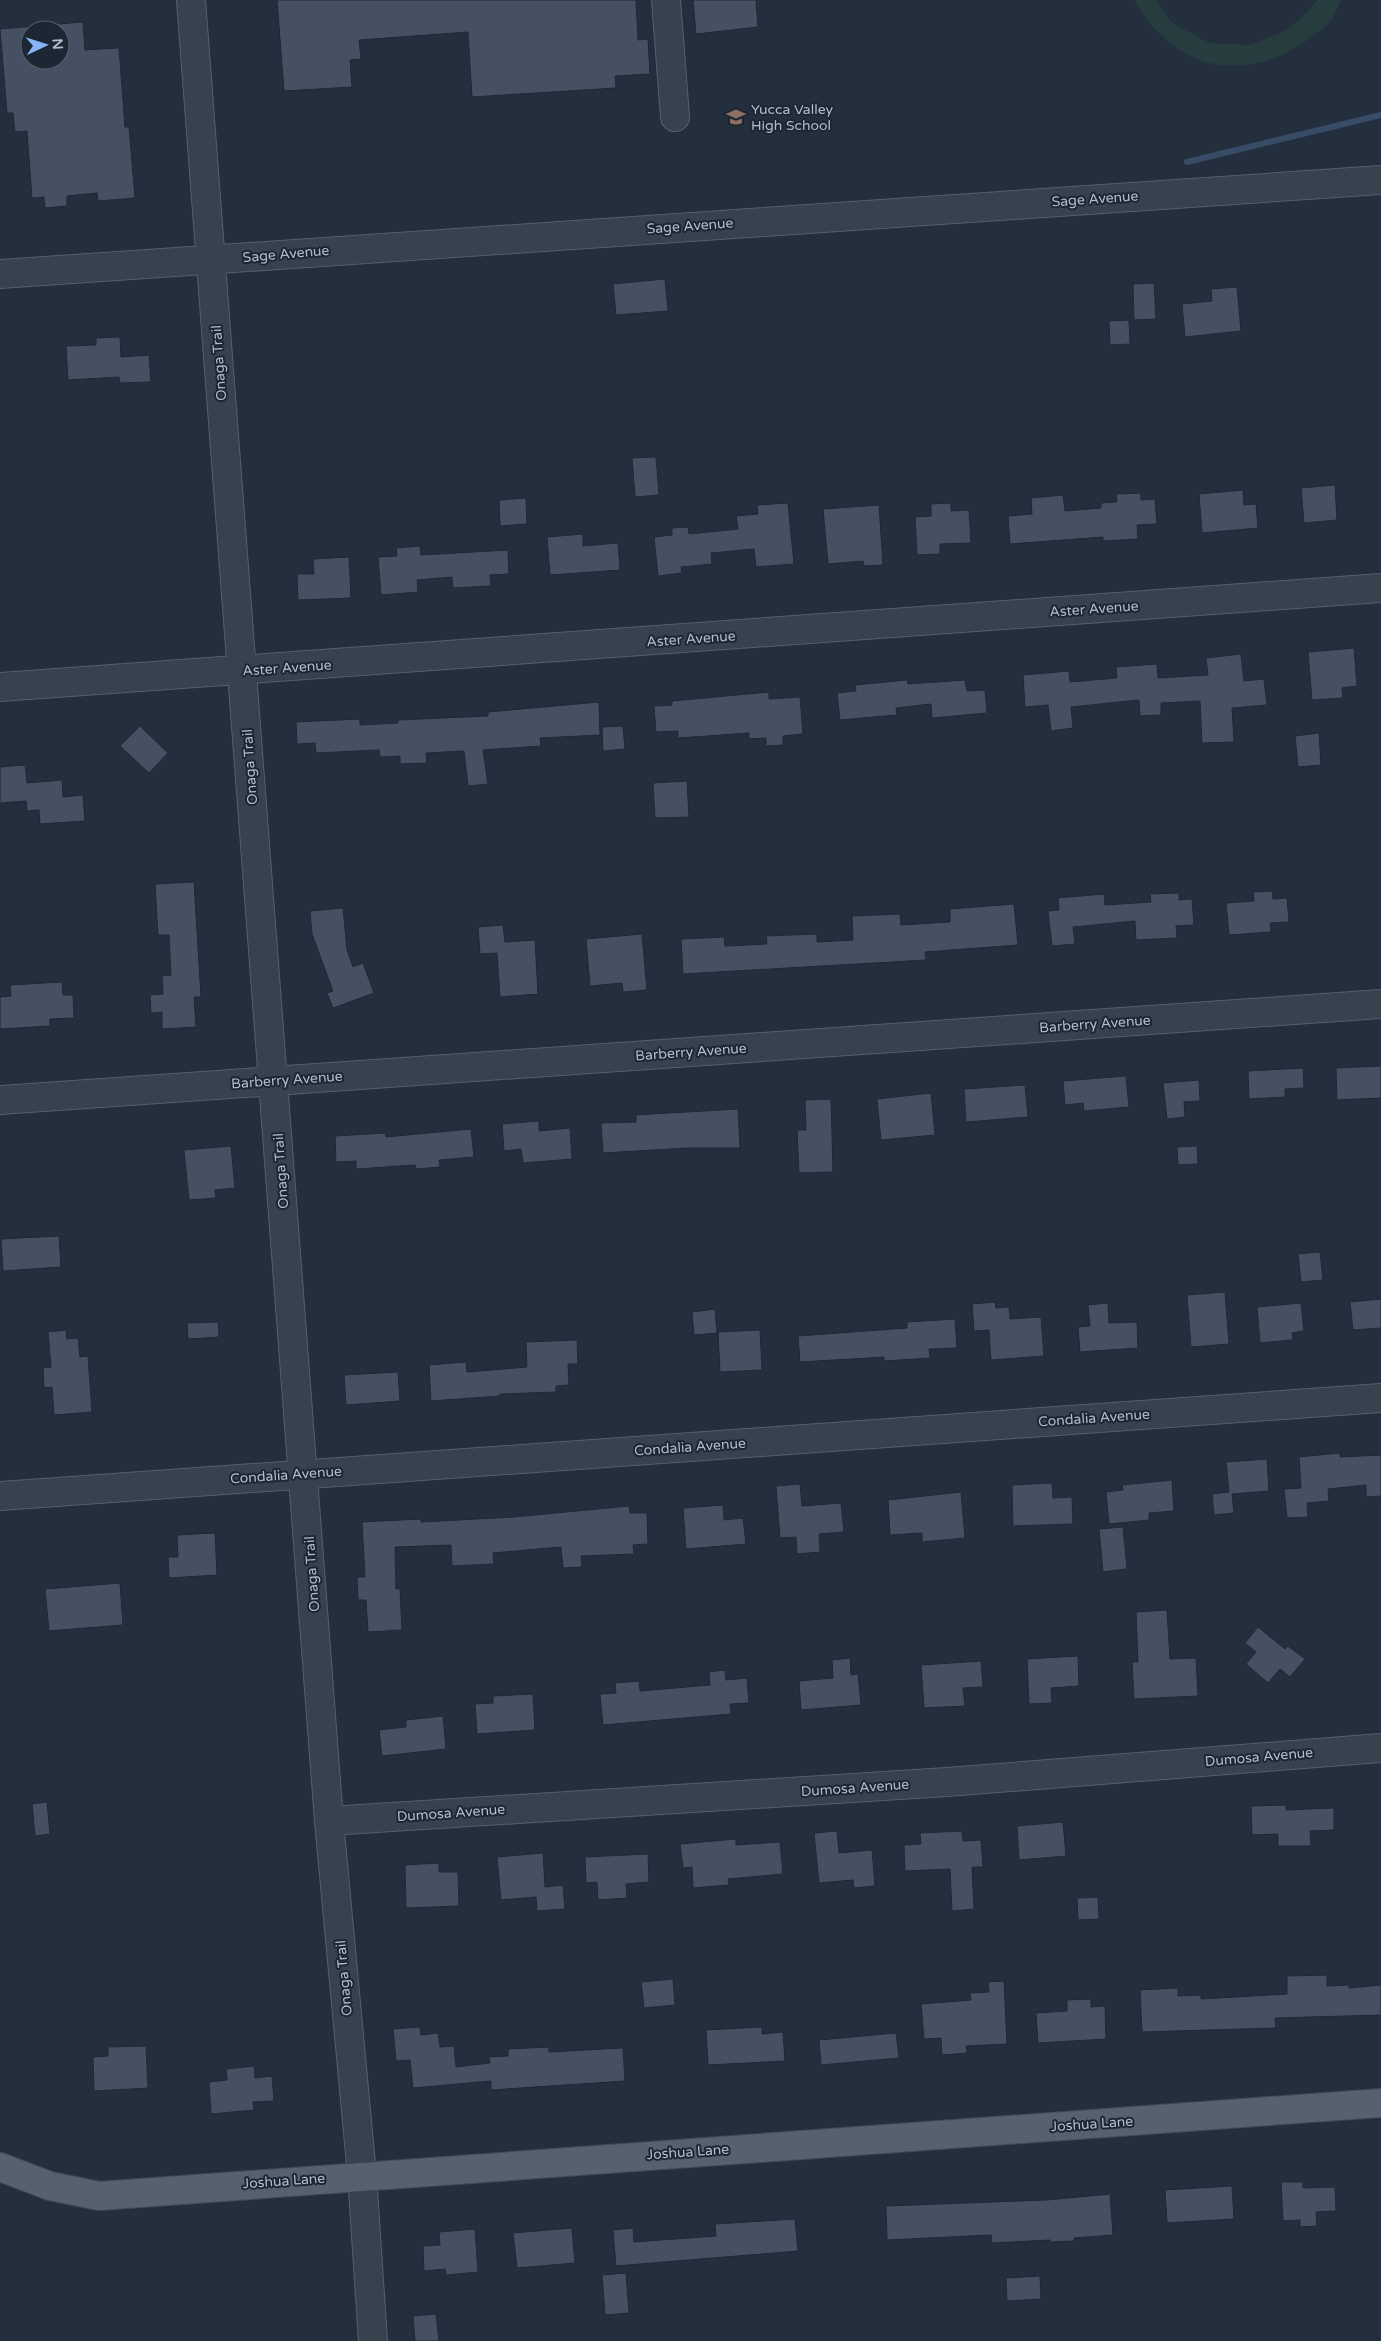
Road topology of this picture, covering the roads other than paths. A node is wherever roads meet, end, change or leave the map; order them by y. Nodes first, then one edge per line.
1 (191, 0) edge
2 (666, 0) edge
3 (675, 116) dead end
4 (1381, 180) edge
5 (211, 260) junction
6 (0, 274) edge
7 (1381, 588) edge
8 (243, 671) junction
9 (0, 687) edge
10 (1381, 1004) edge
11 (274, 1081) junction
12 (0, 1100) edge
13 (1381, 1398) edge
14 (304, 1474) junction
15 (0, 1496) edge
16 (1381, 1748) edge
17 (329, 1821) junction
18 (1381, 2103) edge
19 (0, 2167) edge
20 (362, 2175) junction
21 (373, 2341) edge

1 - 5 street, Onaga Trail
2 - 3 street
4 - 5 street, Sage Avenue
5 - 6 street, Sage Avenue
5 - 8 street, Onaga Trail
7 - 8 street, Aster Avenue
8 - 9 street, Aster Avenue
8 - 11 street, Onaga Trail
10 - 11 street, Barberry Avenue
11 - 12 street, Barberry Avenue
11 - 14 street, Onaga Trail
13 - 14 street, Condalia Avenue
14 - 15 street, Condalia Avenue
14 - 17 street, Onaga Trail
16 - 17 street, Dumosa Avenue
17 - 20 street, Onaga Trail
18 - 20 main road, Joshua Lane
19 - 20 main road, Joshua Lane
20 - 21 street, Onaga Trail

